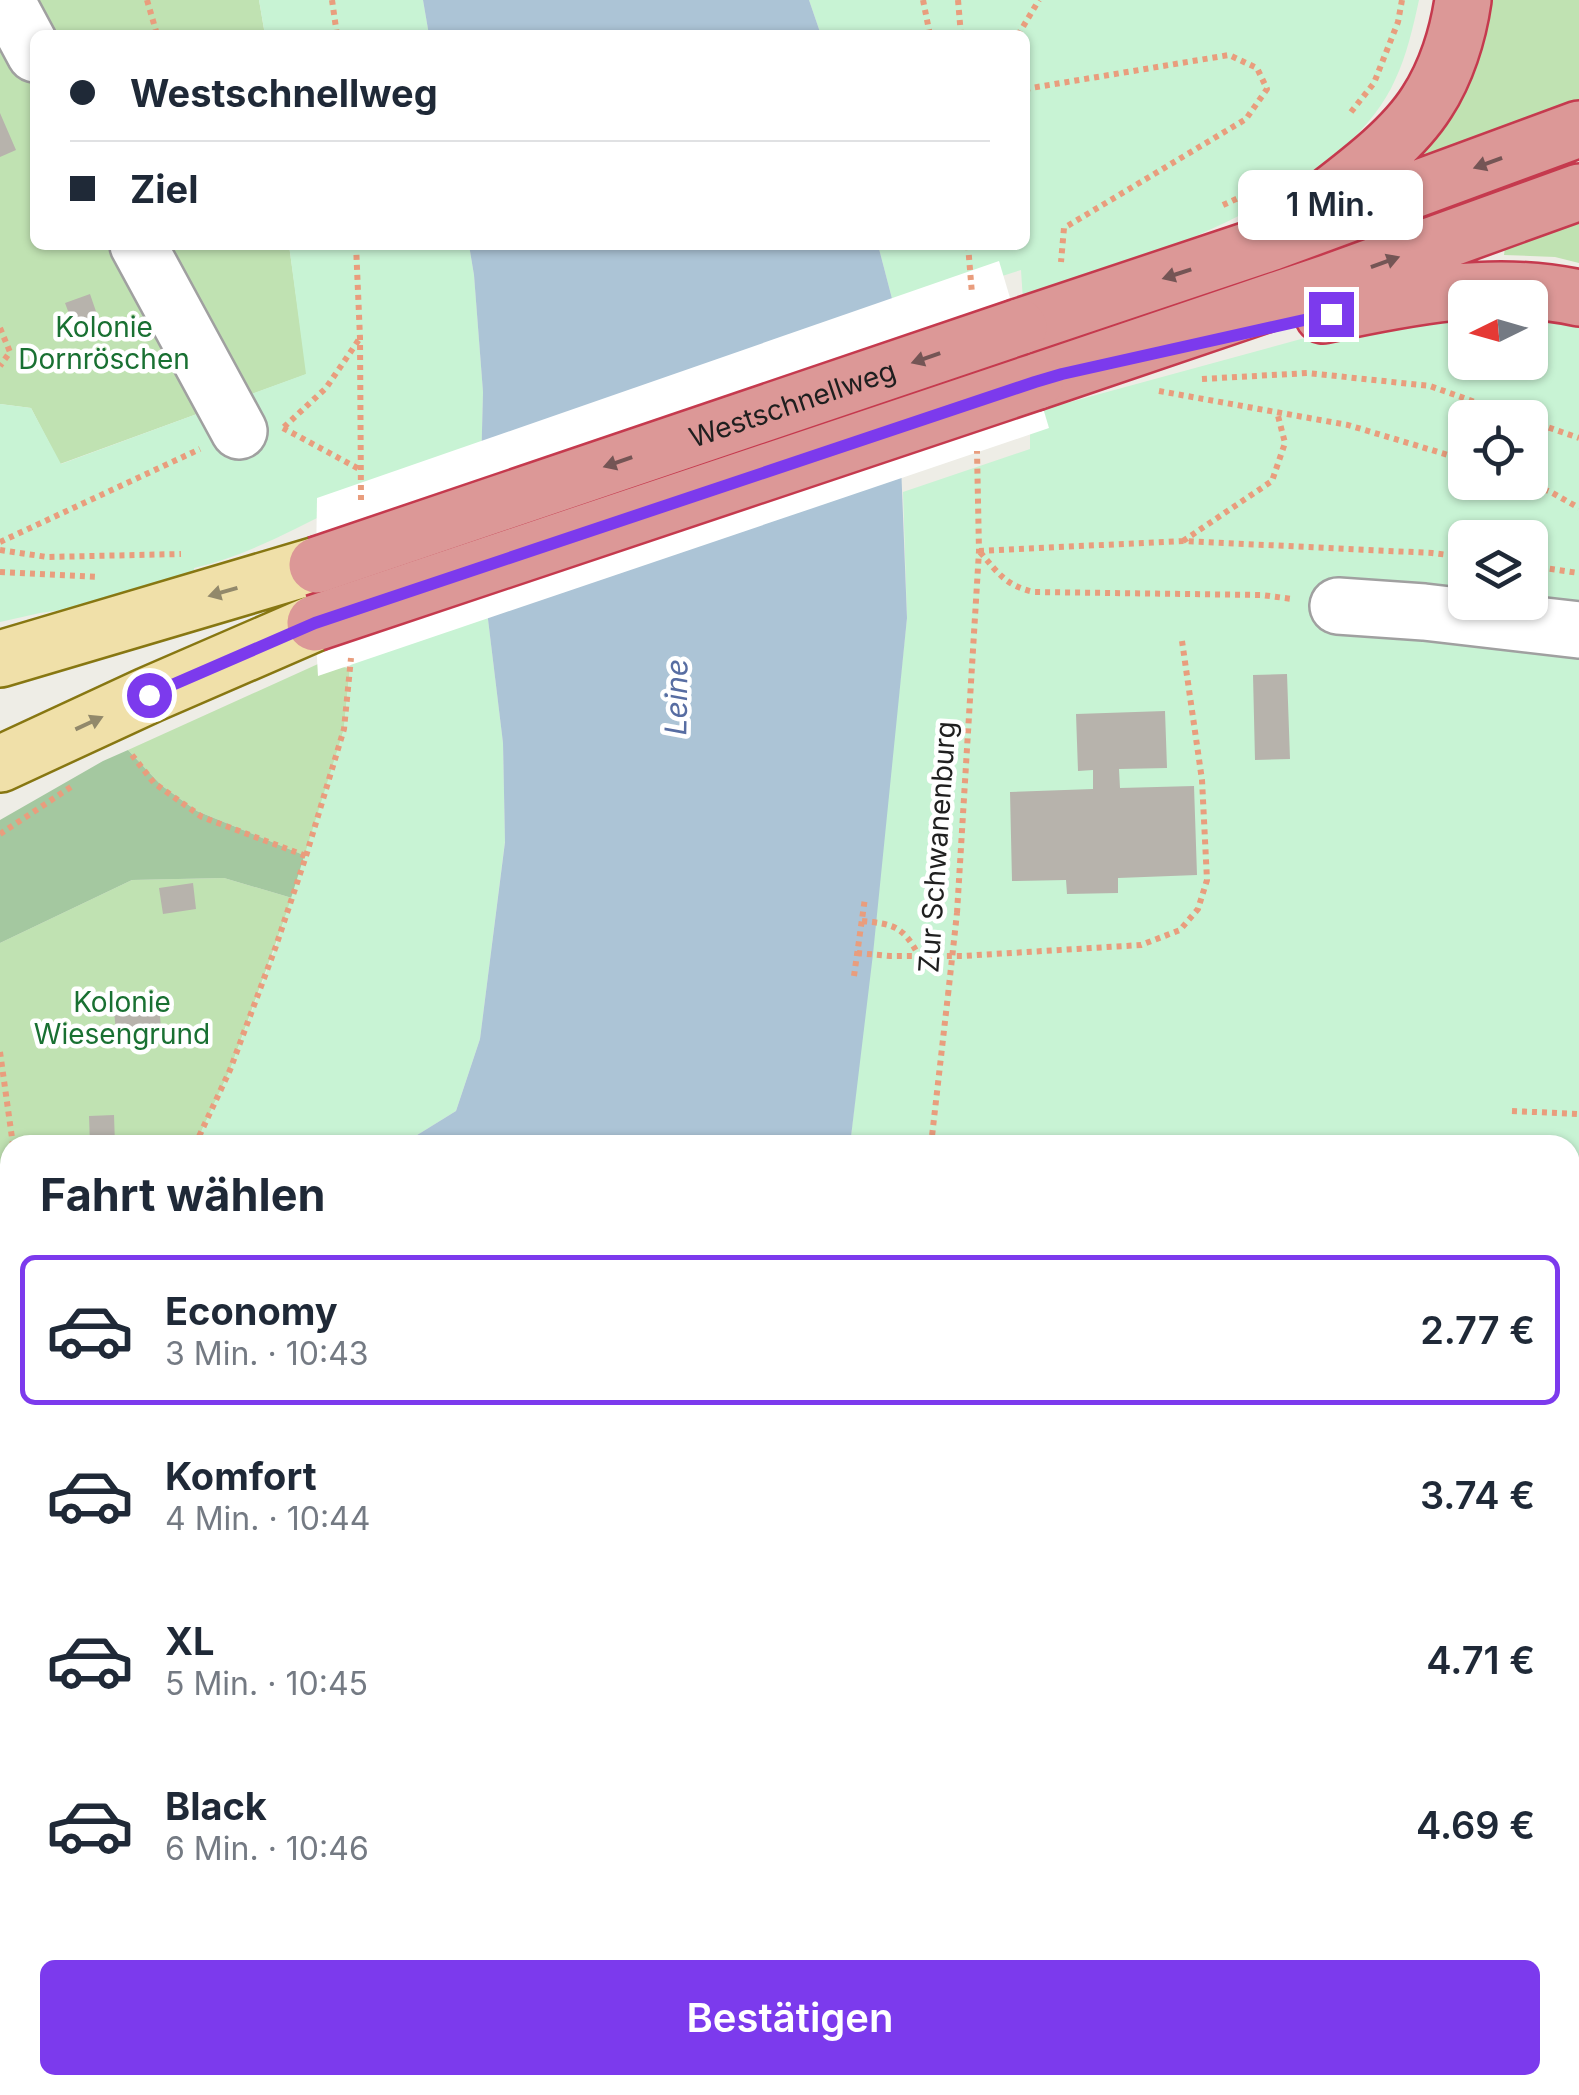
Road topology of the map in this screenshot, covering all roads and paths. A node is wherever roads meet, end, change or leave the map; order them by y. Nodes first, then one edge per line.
1 (6, 0) edge
2 (147, 0) edge
3 (332, 0) edge
4 (923, 0) edge
5 (958, 0) edge
6 (1039, 0) edge
7 (1402, 0) edge
8 (1463, 0) edge
9 (156, 30) edge
10 (336, 30) edge
11 (929, 30) edge
12 (961, 30) edge
13 (1021, 30) edge
14 (30, 45) edge
15 (1030, 89) edge
16 (1346, 119) dead end
17 (1579, 129) edge
18 (1272, 178) dead end
19 (1579, 192) edge
20 (1220, 206) dead end
21 (1270, 243) junction
22 (141, 250) edge
23 (356, 250) edge
24 (1060, 266) dead end
25 (1579, 298) edge
26 (0, 328) edge
27 (360, 338) junction
28 (0, 366) edge
29 (1048, 378) junction
30 (1188, 383) dead end
31 (1173, 387) dead end
32 (1469, 400) edge
33 (1277, 412) junction
34 (1548, 427) edge
35 (239, 431) joint
36 (1579, 438) edge
37 (1448, 455) edge
38 (1548, 491) edge
39 (1579, 508) edge
40 (1183, 541) junction
41 (0, 542) edge
42 (0, 550) edge
43 (979, 552) junction
44 (184, 554) dead end
45 (1448, 555) edge
46 (316, 564) joint
47 (1548, 569) edge
48 (1579, 573) edge
49 (1338, 606) joint
50 (315, 623) joint
51 (1579, 630) edge
52 (1182, 641) dead end
53 (0, 660) edge
54 (128, 750) dead end
55 (0, 764) edge
56 (80, 782) dead end
57 (0, 834) edge
58 (864, 898) dead end
59 (862, 920) junction
60 (857, 953) junction
61 (919, 956) junction
62 (854, 976) dead end
63 (0, 1052) edge
64 (1512, 1111) dead end
65 (1579, 1114) edge
66 (12, 1135) edge
67 (200, 1135) edge
68 (931, 1135) edge

1 - 14 street
2 - 9 path
3 - 10 path
4 - 11 path
5 - 12 path
6 - 13 path
7 - 16 path
8 - 21 highway
15 - 24 path
17 -> 21 highway, Westschnellweg
18 - 20 path
29 -> 19 highway, Westschnellweg
21 -> 46 highway, Westschnellweg, bridge
22 - 35 street
23 - 27 path
25 - 29 highway
26 - 28 path
27 - 27 path
29 - 50 highway, Westschnellweg, bridge
30 - 32 path
31 - 33 path
33 - 37 path
33 - 40 path
34 - 36 path
35 - 41 path
38 - 39 path
40 - 43 path
40 - 45 path
42 - 44 path
43 - 49 path
43 - 68 path, Zur Schwanenburg, bridge
46 -> 53 main road, Westschnellweg
47 - 48 path
49 - 51 street
55 -> 50 main road, Westschnellweg
52 - 61 path
54 - 67 path
56 - 57 path
58 - 59 path
59 - 60 path
59 - 61 path
60 - 61 path
60 - 62 path
63 - 66 path
64 - 65 path

